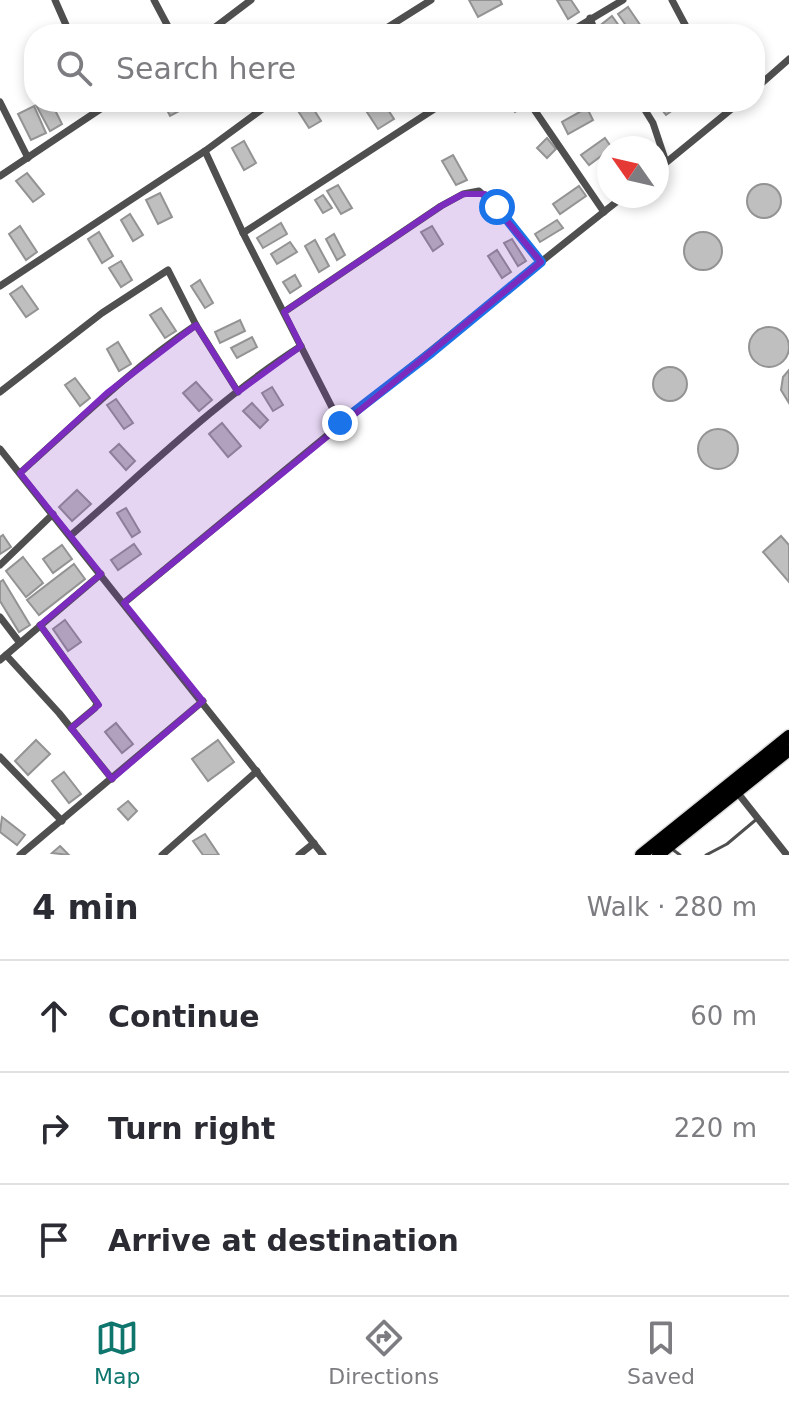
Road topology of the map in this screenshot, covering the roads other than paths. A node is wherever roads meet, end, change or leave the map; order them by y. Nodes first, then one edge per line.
1 (55, 0) edge
2 (154, 0) edge
3 (251, 0) edge
4 (431, 0) edge
5 (623, 0) edge
6 (672, 0) edge
7 (590, 18) junction
8 (66, 24) edge
9 (167, 24) edge
10 (219, 24) edge
11 (393, 24) edge
12 (581, 24) edge
13 (592, 24) edge
14 (685, 24) edge
15 (789, 59) edge
16 (765, 80) edge
17 (0, 102) edge
18 (92, 112) edge
19 (258, 112) edge
20 (430, 112) edge
21 (536, 112) edge
22 (646, 112) edge
23 (728, 112) edge
24 (657, 136) edge
25 (205, 151) junction
26 (28, 158) junction
27 (669, 160) edge
28 (0, 176) edge
29 (609, 208) edge
30 (604, 212) junction
31 (243, 233) junction
32 (541, 262) junction
33 (0, 286) edge
34 (284, 312) junction
35 (196, 325) junction
36 (301, 346) junction
37 (0, 392) edge
38 (238, 392) junction
39 (340, 423) junction
40 (1, 452) edge
41 (20, 473) junction
42 (53, 514) junction
43 (70, 536) junction
44 (0, 565) edge
45 (101, 574) junction
46 (124, 603) junction
47 (0, 617) edge
48 (40, 625) junction
49 (20, 643) junction
50 (3, 657) edge
51 (203, 701) junction
52 (71, 728) junction
53 (789, 736) edge
54 (789, 750) edge
55 (0, 757) edge
56 (257, 771) junction
57 (112, 779) junction
58 (737, 792) junction
59 (758, 818) junction
60 (62, 821) junction
61 (314, 843) junction
62 (669, 846) junction
63 (20, 855) edge
64 (162, 855) edge
65 (299, 855) edge
66 (323, 855) edge
67 (641, 855) edge
68 (658, 855) edge
69 (680, 855) edge
70 (706, 855) edge
71 (787, 855) edge

1 - 8 street
2 - 9 street
3 - 10 street
4 - 11 street
5 - 7 street
6 - 14 street
7 - 12 street
7 - 13 street
15 - 16 street
17 - 26 street
18 - 26 street
19 - 25 street
20 - 31 street
21 - 30 street
22 - 24 street
23 - 27 street
25 - 31 street
25 - 33 street
26 - 28 street
29 - 30 street
30 - 32 street
31 - 34 street
32 - 34 street
32 - 39 street
34 - 36 street
35 - 37 street
35 - 38 street
35 - 41 street
36 - 38 street
36 - 39 street
38 - 43 street
39 - 46 street
40 - 41 street
41 - 42 street
42 - 43 street
42 - 44 street
43 - 45 street
45 - 46 street
45 - 48 street
46 - 51 street
47 - 49 street
48 - 49 street
48 - 52 street
49 - 50 street
50 - 52 street
51 - 56 street
51 - 57 street
52 - 57 street
53 - 67 highway
54 - 58 highway
55 - 60 street
56 - 61 street
56 - 64 street
57 - 60 street
58 - 59 street
58 - 62 highway
59 - 70 lane
59 - 71 street
60 - 63 street
61 - 65 street
61 - 66 street
62 - 68 highway
62 - 69 lane

